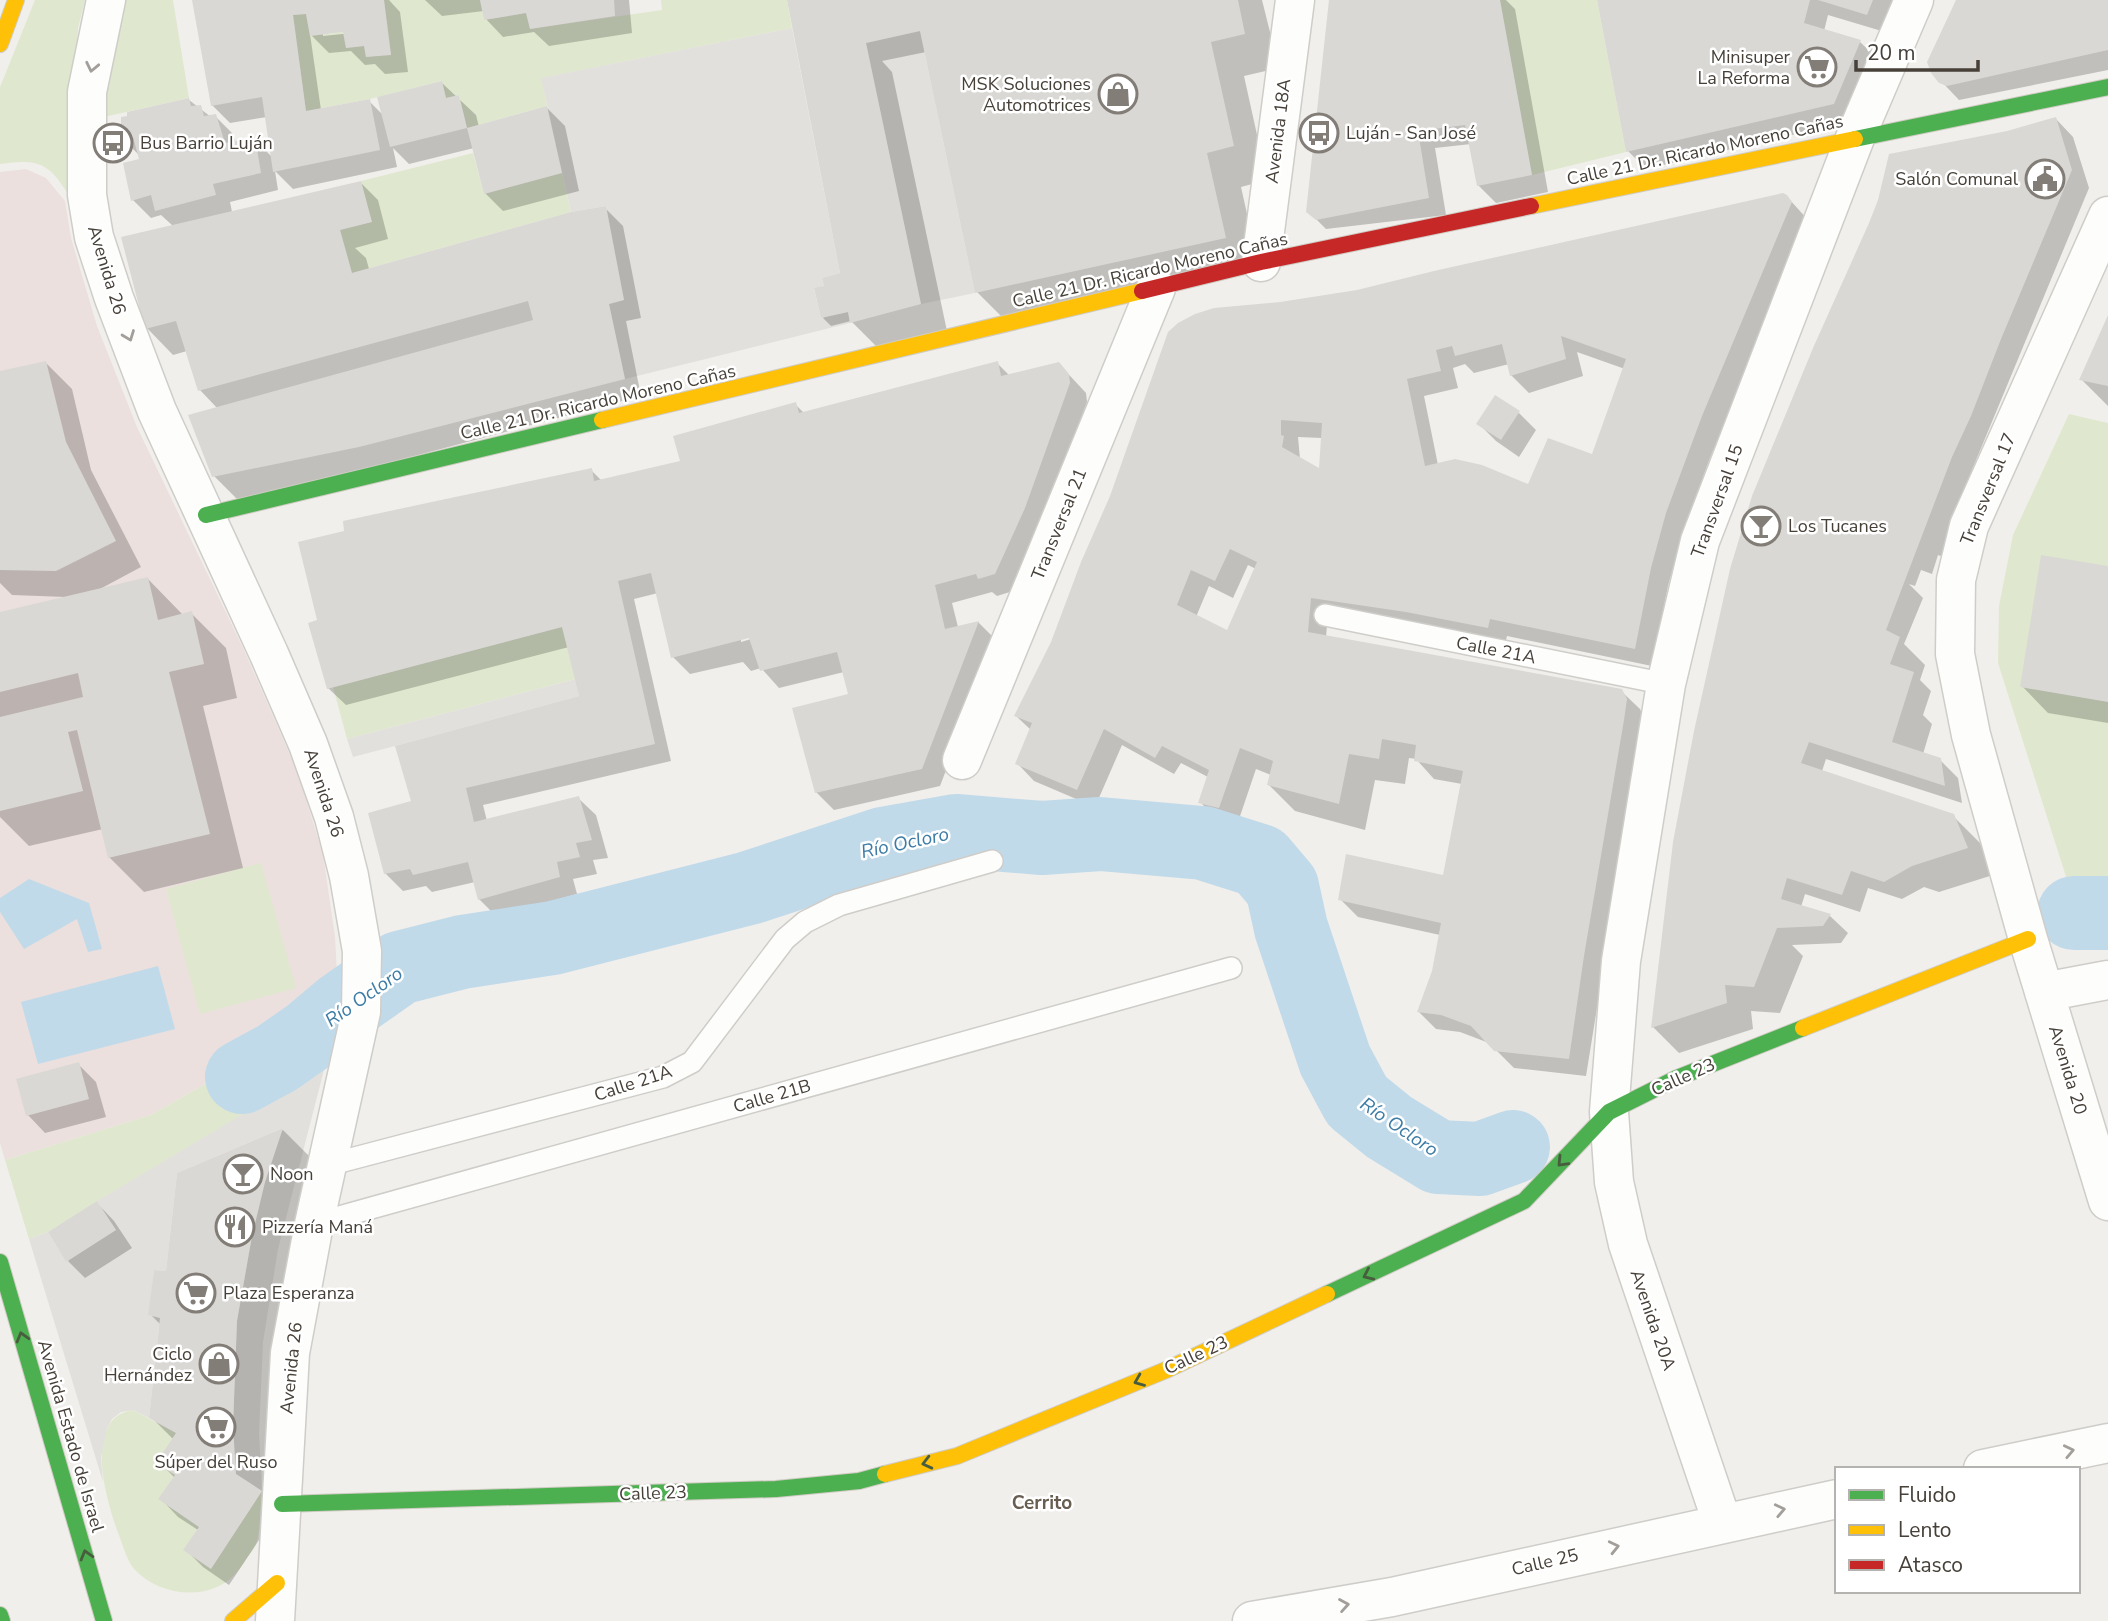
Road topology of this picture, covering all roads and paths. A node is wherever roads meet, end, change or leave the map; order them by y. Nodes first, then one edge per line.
1 (5, 0) edge
2 (16, 0) edge
3 (106, 0) edge
4 (1295, 0) edge
5 (1914, 0) edge
6 (2, 39) edge
7 (2108, 87) edge
8 (1855, 138) junction
9 (2108, 216) edge
10 (1261, 262) junction
11 (1156, 288) junction
12 (206, 515) junction
13 (1325, 615) dead end
14 (1667, 684) junction
15 (962, 760) dead end
16 (992, 861) dead end
17 (2028, 939) junction
18 (1231, 968) dead end
19 (2108, 980) edge
20 (2044, 992) junction
21 (1609, 1112) junction
22 (328, 1165) junction
23 (2108, 1201) edge
24 (314, 1224) junction
25 (0, 1262) edge
26 (2108, 1443) edge
27 (1993, 1467) edge
28 (1835, 1499) edge
29 (282, 1504) junction
30 (1722, 1522) junction
31 (277, 1583) junction
32 (99, 1601) junction
33 (0, 1615) edge
34 (2, 1621) edge
35 (104, 1621) edge
36 (123, 1621) edge
37 (233, 1621) edge
38 (275, 1621) edge
39 (1252, 1621) edge

1 - 6 street
2 - 6 street
3 -> 12 street, Avenida 26
4 - 10 street, Avenida 18A
5 - 8 street, Transversal 15
7 - 8 street, Calle 21 Dr. Ricardo Moreno Cañas
8 - 10 street, Calle 21 Dr. Ricardo Moreno Cañas
8 - 14 street, Transversal 15
9 - 17 street, Transversal 17
10 - 11 street, Calle 21 Dr. Ricardo Moreno Cañas
11 - 12 street, Calle 21 Dr. Ricardo Moreno Cañas
11 - 15 street, Transversal 21
12 - 22 street, Avenida 26
13 - 14 lane, Calle 21A
14 - 21 street, Transversal 15
16 - 22 lane, Calle 21A
17 - 20 street, Avenida 20
17 - 21 street, Calle 23
18 - 24 lane, Calle 21B
19 - 20 street
20 - 23 street, Avenida 20
21 -> 29 street, Calle 23
21 - 30 street, Avenida 20A
22 - 24 street, Avenida 26
24 - 29 street, Avenida 26
32 -> 25 street, Avenida Estado de Israel
27 -> 26 street
30 -> 28 street, Calle 25
29 - 31 street, Avenida 26
39 -> 30 street, Calle 25
31 - 37 street
31 - 38 street, Avenida 26
32 - 35 street, Avenida Estado de Israel
32 - 36 street
33 - 34 street

